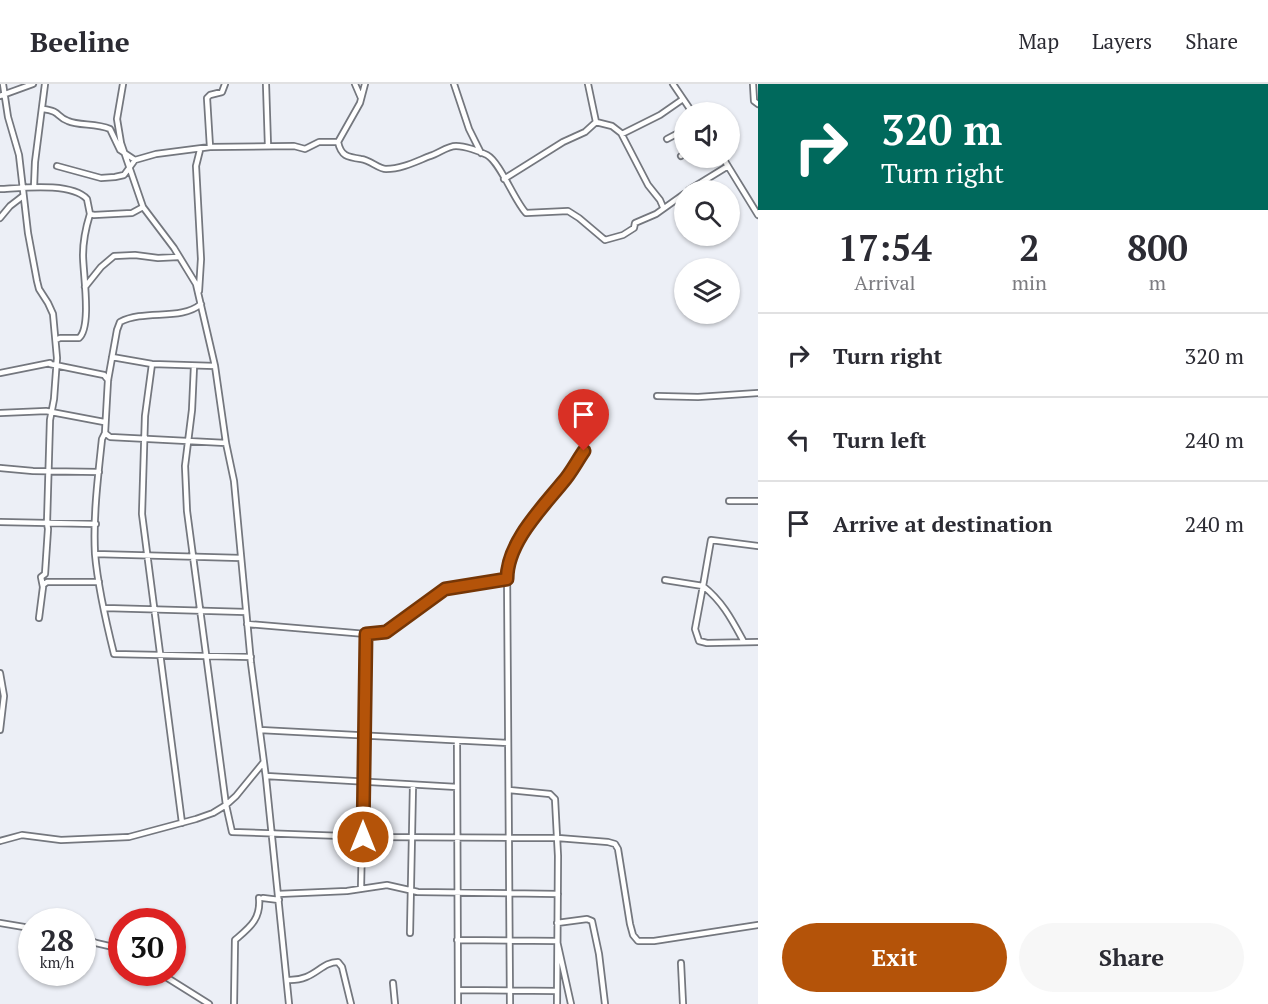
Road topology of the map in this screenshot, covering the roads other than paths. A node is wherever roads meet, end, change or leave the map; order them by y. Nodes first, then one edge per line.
1 (3, 84) edge
2 (33, 84) edge
3 (45, 84) edge
4 (123, 84) edge
5 (225, 84) edge
6 (266, 84) edge
7 (355, 84) edge
8 (365, 84) edge
9 (456, 84) edge
10 (588, 84) edge
11 (673, 84) edge
12 (753, 84) edge
13 (2, 96) edge
14 (361, 98) junction
15 (682, 99) junction
16 (684, 102) edge
17 (758, 104) edge
18 (43, 109) junction
19 (596, 122) junction
20 (622, 134) junction
21 (674, 136) edge
22 (667, 140) dead end
23 (338, 142) junction
24 (268, 146) junction
25 (210, 147) junction
26 (200, 150) junction
27 (124, 153) junction
28 (481, 153) junction
29 (135, 160) junction
30 (57, 166) dead end
31 (129, 166) junction
32 (725, 168) edge
33 (729, 168) edge
34 (504, 179) junction
35 (705, 180) edge
36 (34, 187) junction
37 (22, 188) junction
38 (0, 189) edge
39 (23, 196) junction
40 (674, 200) edge
41 (143, 207) junction
42 (663, 207) junction
43 (90, 214) junction
44 (758, 215) edge
45 (0, 218) edge
46 (178, 257) junction
47 (85, 287) junction
48 (199, 294) junction
49 (201, 303) junction
50 (56, 340) junction
51 (112, 357) junction
52 (57, 358) junction
53 (50, 364) junction
54 (152, 364) junction
55 (57, 366) junction
56 (194, 366) junction
57 (215, 366) junction
58 (0, 373) edge
59 (108, 380) junction
60 (758, 393) edge
61 (657, 396) dead end
62 (0, 412) edge
63 (52, 412) junction
64 (104, 422) junction
65 (105, 433) junction
66 (145, 438) junction
67 (187, 440) junction
68 (226, 443) junction
69 (584, 451) dead end
70 (0, 468) edge
71 (50, 471) junction
72 (99, 472) junction
73 (729, 501) dead end
74 (758, 501) edge
75 (0, 522) edge
76 (47, 523) junction
77 (96, 524) junction
78 (758, 546) edge
79 (95, 554) junction
80 (147, 556) junction
81 (193, 557) junction
82 (241, 558) junction
83 (507, 579) junction
84 (665, 580) dead end
85 (99, 582) junction
86 (42, 586) junction
87 (703, 586) junction
88 (105, 608) junction
89 (154, 609) junction
90 (200, 611) junction
91 (246, 612) junction
92 (39, 618) dead end
93 (247, 624) junction
94 (366, 634) junction
95 (744, 642) junction
96 (758, 642) edge
97 (160, 655) junction
98 (207, 657) junction
99 (251, 657) junction
100 (0, 673) edge
101 (0, 730) edge
102 (260, 730) junction
103 (364, 735) junction
104 (457, 742) junction
105 (508, 743) junction
106 (263, 763) junction
107 (266, 776) junction
108 (362, 782) junction
109 (412, 785) junction
110 (457, 787) junction
111 (509, 790) junction
112 (226, 805) junction
113 (182, 823) junction
114 (272, 835) junction
115 (363, 837) junction
116 (411, 837) junction
117 (457, 838) junction
118 (508, 838) junction
119 (558, 838) junction
120 (0, 840) edge
121 (361, 889) junction
122 (411, 890) junction
123 (457, 892) junction
124 (509, 892) junction
125 (558, 894) junction
126 (279, 897) junction
127 (0, 923) edge
128 (557, 923) junction
129 (758, 925) edge
130 (18, 926) edge
131 (410, 933) dead end
132 (457, 940) junction
133 (510, 941) junction
134 (557, 941) junction
135 (681, 963) dead end
136 (288, 980) junction
137 (393, 984) dead end
138 (179, 986) edge
139 (458, 990) junction
140 (510, 990) junction
141 (557, 991) junction
142 (205, 1003) edge
143 (234, 1004) edge
144 (289, 1004) edge
145 (351, 1004) edge
146 (395, 1004) edge
147 (458, 1004) edge
148 (510, 1004) edge
149 (557, 1004) edge
150 (571, 1004) edge
151 (605, 1004) edge
152 (683, 1004) edge

1 - 13 street
2 - 13 street
3 - 18 street
4 - 27 street
5 - 25 street
6 - 24 street
7 - 14 street
8 - 14 street
9 - 28 street
10 - 19 street
11 - 15 street
12 - 17 street
13 - 37 street
14 - 23 street
15 - 16 street
15 - 20 street
18 - 27 street
18 - 36 street
19 - 20 street
19 - 34 street
20 - 42 street
21 - 22 street
23 - 24 street
23 - 28 street
24 - 25 street
25 - 26 street
26 - 29 street
26 - 48 street
27 - 29 street
27 - 31 street
28 - 34 street
29 - 31 street
30 - 31 street
31 - 41 street
32 - 35 street
33 - 44 street
34 - 42 street
36 - 37 street
36 - 43 street
37 - 38 street
37 - 39 street
39 - 45 street
39 - 50 street
40 - 42 street
41 - 43 street
41 - 46 street
43 - 47 street
46 - 47 street
46 - 48 street
47 - 50 street
48 - 49 street
49 - 51 street
49 - 57 street
50 - 52 street
51 - 54 street
51 - 59 street
52 - 53 street
52 - 55 street
53 - 55 street
53 - 58 street
54 - 56 street
54 - 66 street
55 - 59 street
55 - 63 street
56 - 57 street
56 - 67 street
57 - 68 street
59 - 64 street
60 - 61 street
62 - 63 street
63 - 64 street
63 - 71 street
64 - 65 street
65 - 66 street
65 - 72 street
66 - 67 street
66 - 80 street
67 - 68 street
67 - 81 street
68 - 82 street
69 - 83 street
70 - 71 street
71 - 72 street
71 - 76 street
72 - 77 street
73 - 74 street
75 - 76 street
76 - 77 street
76 - 86 street
77 - 79 street
78 - 87 street
79 - 80 street
79 - 85 street
80 - 81 street
80 - 89 street
81 - 82 street
81 - 90 street
82 - 91 street
83 - 94 street
83 - 105 street
84 - 87 street
85 - 86 street
85 - 88 street
86 - 92 street
87 - 95 street
87 - 95 street
88 - 89 street
88 - 97 street
89 - 90 street
89 - 97 street
90 - 91 street
90 - 98 street
91 - 93 street
93 - 94 street
93 - 99 street
94 - 103 street
95 - 96 street
97 - 98 street
97 - 113 street
98 - 99 street
98 - 112 street
99 - 102 street
100 - 101 street
102 - 103 street
102 - 106 street
103 - 104 street
103 - 108 street
104 - 105 street
104 - 110 street
105 - 111 street
106 - 107 street
106 - 112 street
107 - 108 street
107 - 114 street
108 - 109 street
108 - 115 street
109 - 110 street
109 - 116 street
110 - 117 street
111 - 118 street
111 - 119 street
112 - 113 street
112 - 114 street
113 - 120 street
114 - 115 street
114 - 126 street
115 - 116 street
115 - 121 street
116 - 117 street
116 - 122 street
117 - 118 street
117 - 123 street
118 - 119 street
118 - 124 street
119 - 125 street
119 - 129 street
121 - 122 street
121 - 126 street
122 - 123 street
122 - 131 street
123 - 124 street
123 - 132 street
124 - 125 street
124 - 133 street
125 - 128 street
126 - 136 street
126 - 143 street
127 - 130 street
128 - 134 street
128 - 151 street
132 - 133 street
132 - 139 street
133 - 134 street
133 - 140 street
134 - 141 street
134 - 150 street
135 - 152 street
136 - 144 street
136 - 145 street
137 - 146 street
138 - 142 street
139 - 140 street
139 - 147 street
140 - 141 street
140 - 148 street
141 - 149 street

